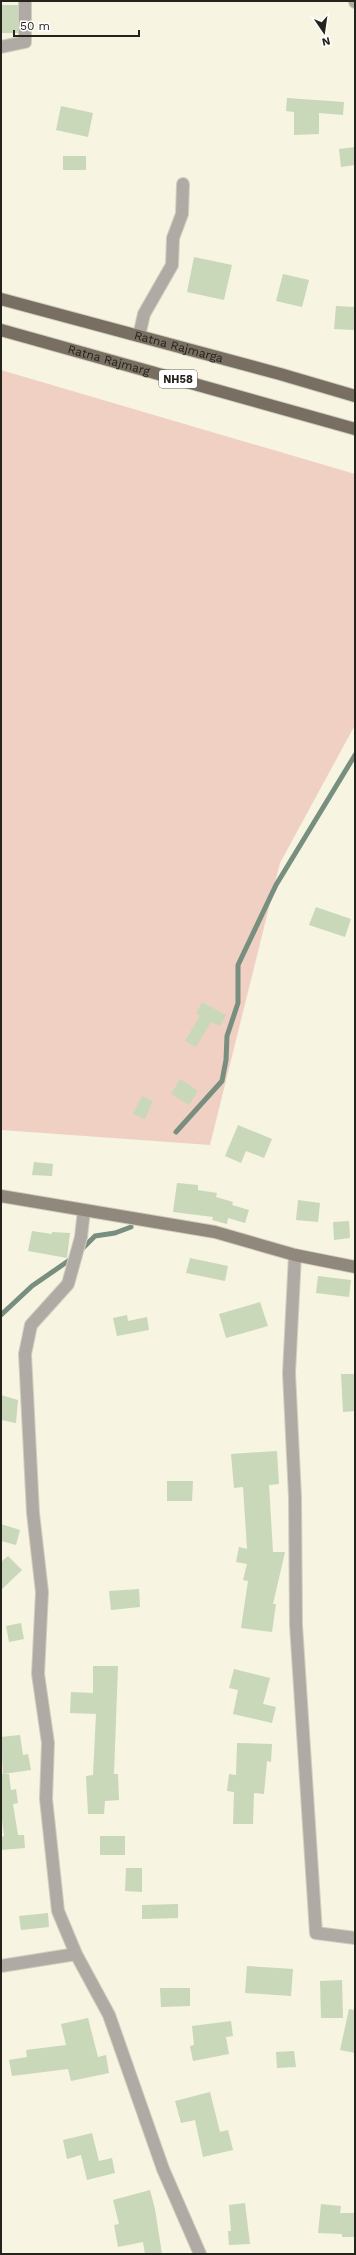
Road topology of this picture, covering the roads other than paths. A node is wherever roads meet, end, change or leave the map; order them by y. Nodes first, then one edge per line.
1 (25, 1) edge
2 (1, 47) edge
3 (183, 184) dead end
4 (1, 299) edge
5 (1, 330) edge
6 (139, 336) junction
7 (355, 396) edge
8 (355, 429) edge
9 (1, 1196) edge
10 (84, 1210) junction
11 (295, 1255) junction
12 (355, 1266) edge
13 (355, 1938) edge
14 (76, 1954) junction
15 (1, 1966) edge
16 (200, 2254) edge

1 - 2 street
3 - 6 street
4 - 6 main road, Ratna Rajmarga / NH58
5 - 8 main road, Ratna Rajmarg / NH58
6 - 7 main road, Ratna Rajmarga / NH58
9 - 10 main road
10 - 11 main road
10 - 14 street
11 - 12 main road
11 - 13 street
14 - 15 street
14 - 16 street

